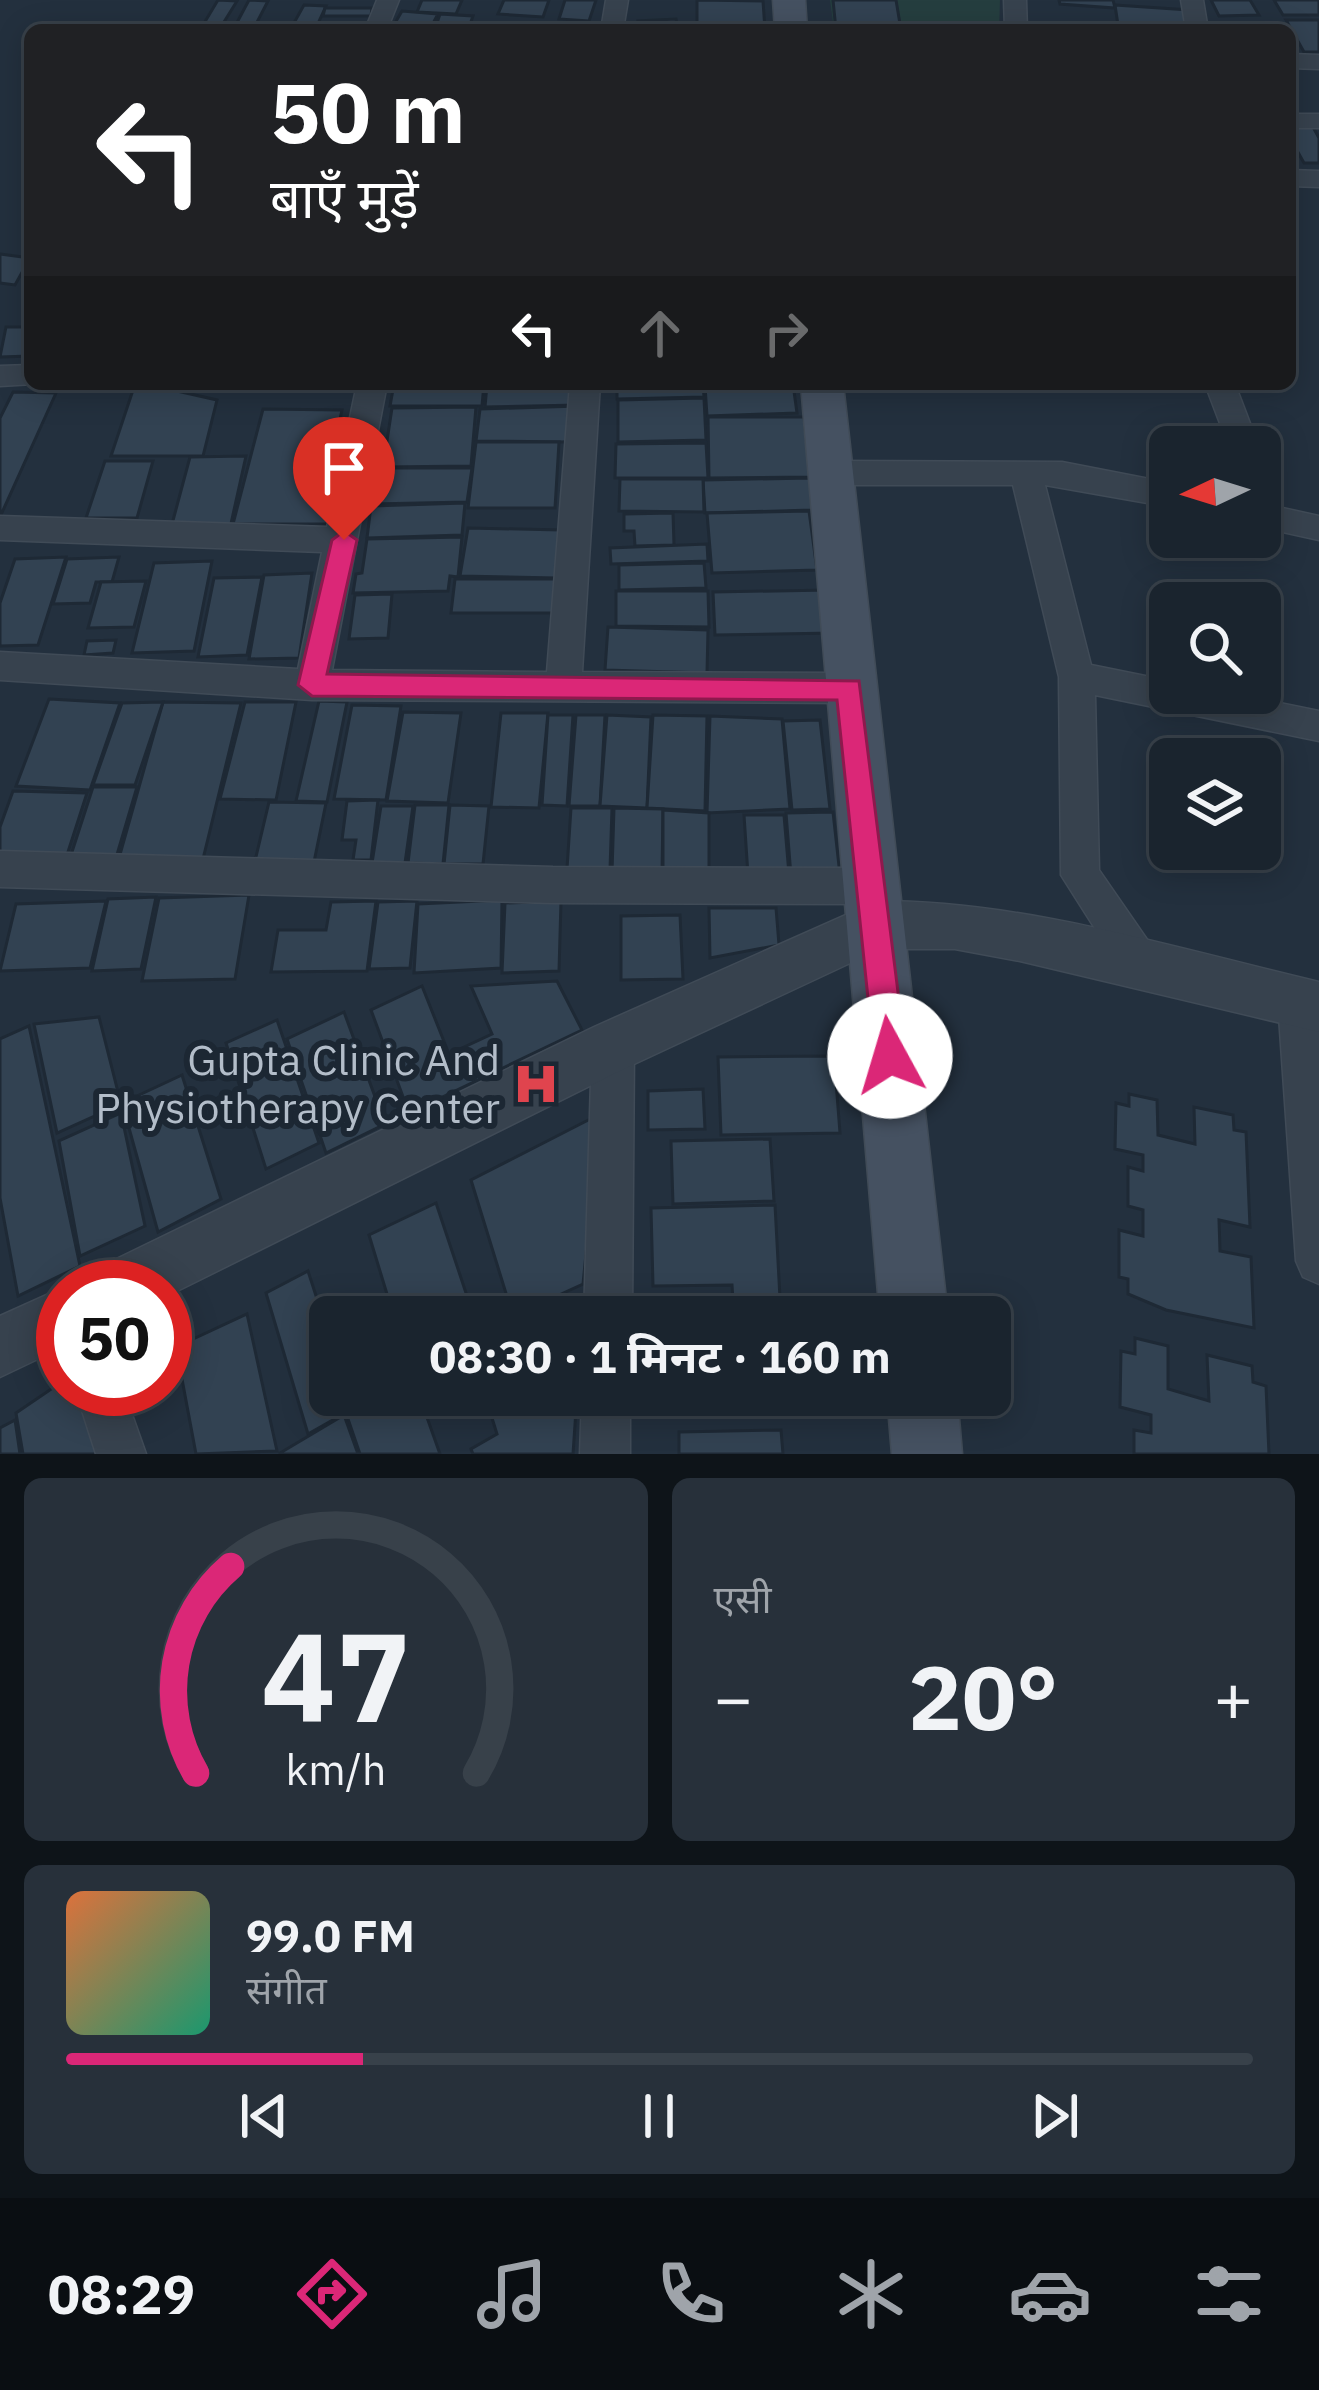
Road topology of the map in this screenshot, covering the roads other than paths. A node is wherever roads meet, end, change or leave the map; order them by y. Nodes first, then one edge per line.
1 (371, 390) edge
2 (584, 390) edge
3 (823, 390) edge
4 (1222, 390) edge
5 (1236, 426) edge
6 (830, 473) junction
7 (1026, 473) junction
8 (1149, 491) edge
9 (1281, 513) edge
10 (0, 528) edge
11 (1319, 528) edge
12 (344, 540) junction
13 (0, 666) edge
14 (1077, 677) junction
15 (312, 685) junction
16 (564, 686) junction
17 (849, 688) junction
18 (1319, 726) edge
19 (0, 869) edge
20 (875, 905) junction
21 (1141, 965) junction
22 (1309, 1005) edge
23 (613, 1046) junction
24 (178, 1260) edge
25 (1319, 1261) edge
26 (608, 1296) edge
27 (912, 1296) edge
28 (36, 1329) edge
29 (0, 1347) edge
30 (108, 1416) edge
31 (606, 1416) edge
32 (924, 1416) edge
33 (121, 1454) edge
34 (605, 1454) edge
35 (927, 1454) edge

1 - 12 street
2 - 16 street
3 - 6 main road
4 - 5 street
6 - 7 street
6 - 17 main road
7 - 8 street
7 - 14 street
9 - 11 street
10 - 12 street
12 - 15 street
13 - 15 street
14 - 18 street
14 - 21 street
15 - 16 street
16 - 17 street
17 - 20 main road
19 - 20 street
20 - 21 street
20 - 23 street
20 - 27 main road
21 - 22 street
22 - 25 street
23 - 24 street
23 - 26 street
28 - 29 street
30 - 33 street
31 - 34 street
32 - 35 main road

